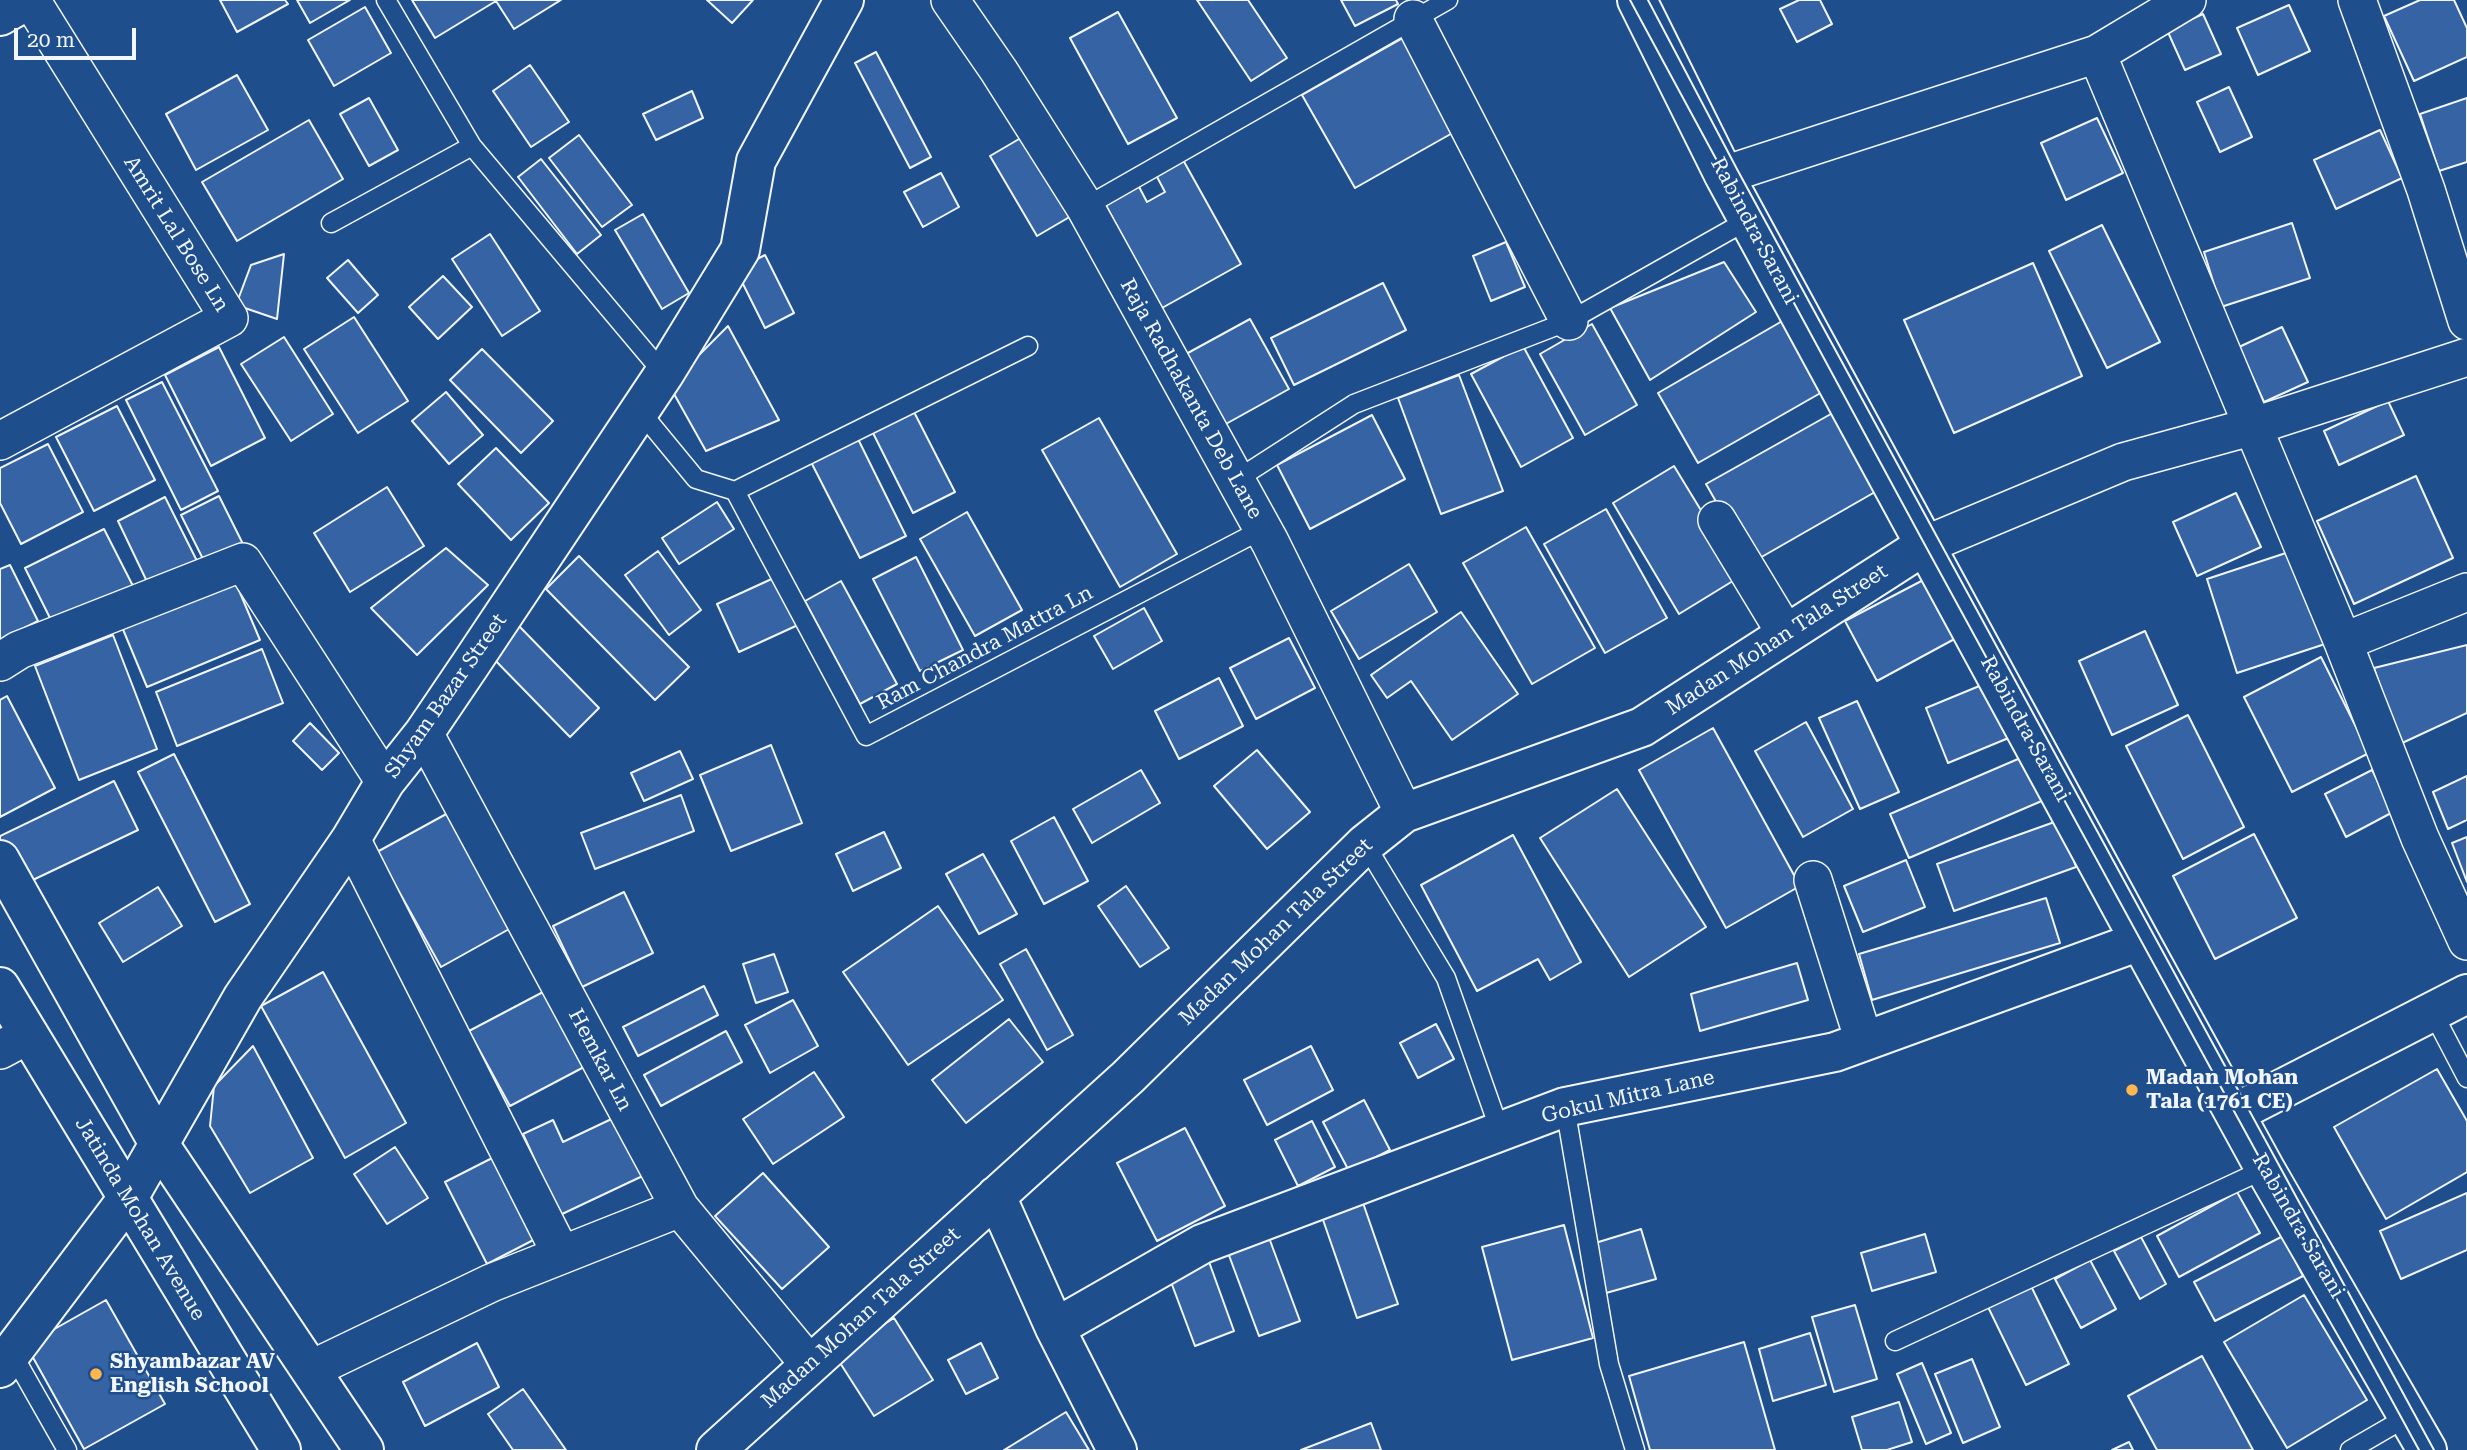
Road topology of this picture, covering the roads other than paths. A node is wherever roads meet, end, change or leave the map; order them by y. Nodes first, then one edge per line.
1 (29, 0) edge
2 (386, 0) edge
3 (950, 0) edge
4 (1448, 0) edge
5 (1637, 0) edge
6 (2187, 0) edge
7 (2357, 0) edge
8 (837, 3) edge
9 (0, 16) edge
10 (1413, 19) junction
11 (2097, 54) junction
12 (472, 146) junction
13 (1724, 175) junction
14 (1085, 207) junction
15 (1748, 220) junction
16 (331, 223) dead end
17 (1569, 321) junction
18 (2467, 321) edge
19 (1028, 346) dead end
20 (2467, 357) edge
21 (664, 373) junction
22 (639, 411) junction
23 (2254, 426) junction
24 (0, 441) edge
25 (1236, 480) junction
26 (734, 491) junction
27 (1717, 520) dead end
28 (1263, 529) junction
29 (1925, 545) junction
30 (2467, 592) edge
31 (1786, 634) junction
32 (2343, 642) junction
33 (0, 662) edge
34 (424, 733) junction
35 (385, 782) junction
36 (1404, 813) junction
37 (351, 839) junction
38 (1365, 844) junction
39 (0, 860) edge
40 (1813, 880) dead end
41 (2467, 941) edge
42 (2140, 942) junction
43 (0, 987) edge
44 (2467, 994) edge
45 (2433, 1013) junction
46 (1864, 1041) junction
47 (14, 1042) edge
48 (2467, 1079) edge
49 (1565, 1107) junction
50 (2235, 1113) junction
51 (1500, 1131) junction
52 (159, 1144) junction
53 (2265, 1168) junction
54 (996, 1196) junction
55 (128, 1198) junction
56 (680, 1208) junction
57 (561, 1254) junction
58 (1055, 1328) junction
59 (1895, 1341) dead end
60 (6, 1361) edge
61 (810, 1365) junction
62 (312, 1369) junction
63 (2407, 1417) junction
64 (67, 1450) edge
65 (281, 1450) edge
66 (365, 1450) edge
67 (716, 1450) edge
68 (1117, 1450) edge
69 (1636, 1450) edge
70 (2350, 1450) edge
71 (2427, 1450) edge

1 - 9 street
1 - 24 street, Amrit Lal Bose Ln
2 - 12 lane
3 - 14 street, Raja Radhakanta Deb Lane
4 - 10 lane
5 - 13 street, Rabindra Sarani
6 - 11 street
7 - 18 street
8 - 21 street, Shyam Bazar Street
10 - 14 lane
10 - 17 street
11 - 13 street
11 - 23 street
12 - 16 lane
12 - 21 lane
13 - 15 street, Rabindra Sarani
14 - 25 street, Raja Radhakanta Deb Lane
15 - 17 lane
15 - 29 street, Rabindra Sarani
17 - 25 lane
19 - 26 lane
20 - 23 street
21 - 22 street, Shyam Bazar Street
22 - 26 lane
22 - 34 street, Shyam Bazar Street
23 - 29 street
23 - 32 street
25 - 28 street, Raja Radhakanta Deb Lane
26 - 28 lane, Ram Chandra Mattra Ln
27 - 31 street
28 - 36 street, Raja Radhakanta Deb Lane
29 - 31 street, Madan Mohan Tala Street
29 - 42 street, Rabindra Sarani
30 - 32 street
31 - 36 street, Madan Mohan Tala Street
32 - 41 street
33 - 35 street
34 - 35 street, Shyam Bazar Street
34 - 56 street, Hemkar Ln
35 - 37 street, Shyam Bazar Street
36 - 38 street, Madan Mohan Tala Street
37 - 52 street, Shyam Bazar Street
37 - 57 street
38 - 51 lane
38 - 54 street, Madan Mohan Tala Street
39 - 52 street
40 - 46 street
42 - 46 street, Gokul Mitra Lane
42 - 50 street, Rabindra Sarani
43 - 47 street, Jatinda Mohan Avenue
44 - 45 street
45 - 48 lane
45 - 50 street
46 - 49 street, Gokul Mitra Lane
47 - 55 street, Jatinda Mohan Avenue
49 - 51 street, Gokul Mitra Lane
49 - 69 lane
50 - 53 street, Rabindra Sarani
51 - 58 street, Gokul Mitra Lane
52 - 55 street, Shyam Bazar Street
52 - 62 street
53 - 59 lane
53 - 63 street, Rabindra Sarani
54 - 58 street
54 - 61 street, Madan Mohan Tala Street
55 - 60 street, Shyam Bazar Street
55 - 65 street, Jatinda Mohan Avenue
56 - 57 street
56 - 61 street, Hemkar Ln
57 - 62 street
58 - 68 street
60 - 64 lane
61 - 67 street, Madan Mohan Tala Street
62 - 66 street
63 - 70 lane
63 - 71 street, Rabindra Sarani

